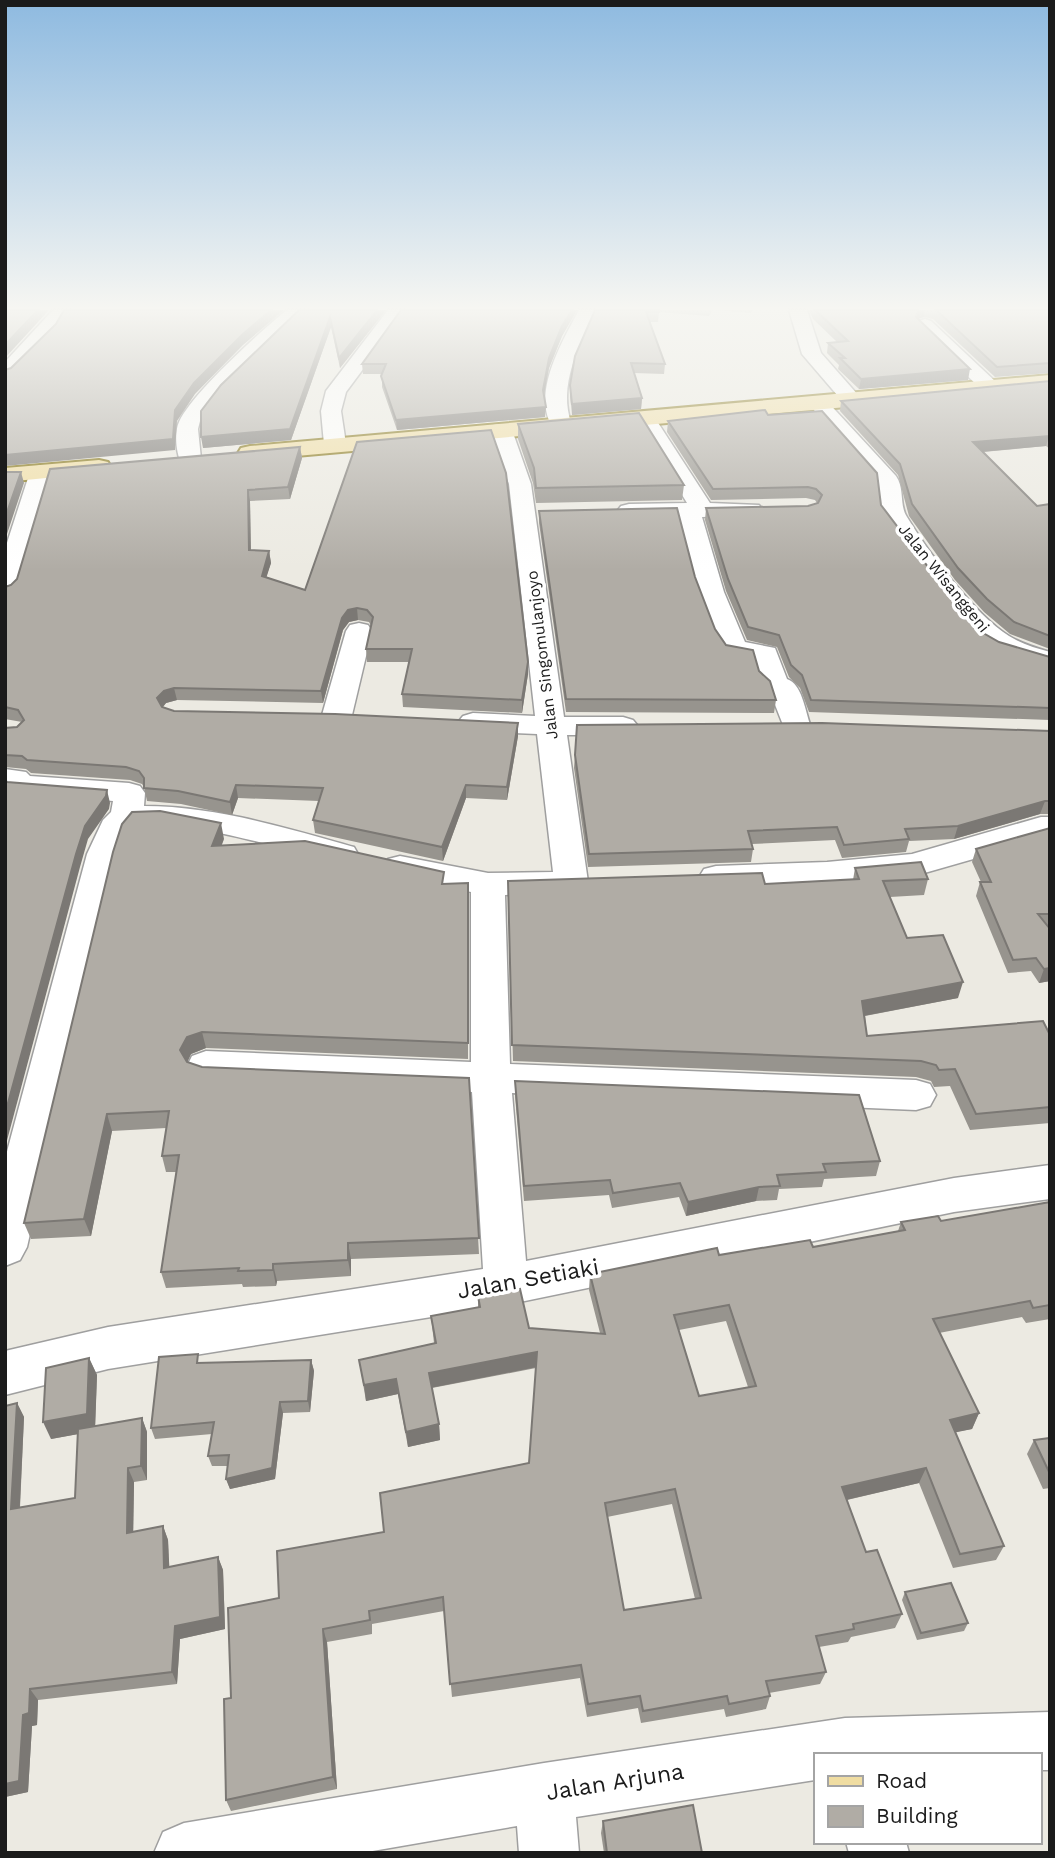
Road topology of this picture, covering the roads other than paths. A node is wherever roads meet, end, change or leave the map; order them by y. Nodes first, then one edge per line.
1 (209, 397) edge
2 (335, 397) edge
3 (558, 397) edge
4 (850, 397) edge
5 (878, 397) edge
6 (852, 399) junction
7 (817, 402) junction
8 (646, 419) junction
9 (561, 425) junction
10 (501, 430) junction
11 (335, 444) junction
12 (190, 459) junction
13 (163, 461) edge
14 (122, 465) edge
15 (41, 472) junction
16 (5, 475) edge
17 (696, 510) junction
18 (773, 510) edge
19 (604, 511) edge
20 (524, 513) junction
21 (550, 513) edge
22 (5, 590) edge
23 (359, 631) dead end
24 (1050, 660) edge
25 (337, 715) edge
26 (444, 721) edge
27 (794, 724) edge
28 (550, 726) junction
29 (645, 726) edge
30 (5, 778) edge
31 (132, 801) junction
32 (1050, 827) edge
33 (679, 878) edge
34 (488, 884) junction
35 (206, 1066) edge
36 (491, 1076) junction
37 (916, 1095) dead end
38 (1050, 1182) edge
39 (5, 1247) edge
40 (506, 1285) junction
41 (5, 1373) edge
42 (1050, 1741) edge
43 (846, 1751) edge
44 (814, 1755) edge
45 (544, 1792) junction
46 (184, 1853) edge
47 (549, 1853) edge

1 - 12 street
2 - 11 street
3 - 9 street
4 - 6 street
5 - 6 main road
6 - 7 main road
7 - 8 main road
7 - 24 street, Jalan Wisanggeni
8 - 9 main road
8 - 17 street
9 - 10 main road
10 - 11 main road
10 - 20 street, Jalan Singomulanjoyo
11 - 12 main road
12 - 13 main road
14 - 15 main road
15 - 16 main road
15 - 22 street
17 - 18 street
17 - 19 street
17 - 27 street
20 - 21 street
20 - 28 street, Jalan Singomulanjoyo
23 - 25 street
26 - 28 street
28 - 29 street
28 - 34 street, Jalan Singomulanjoyo
30 - 31 street
31 - 34 street
31 - 39 street
32 - 33 street
34 - 36 street
35 - 36 street
36 - 37 street
36 - 40 street
38 - 40 street, Jalan Setiaki
40 - 41 street, Jalan Setiaki
42 - 43 street, Jalan Arjuna
44 - 45 street, Jalan Arjuna
45 - 46 street, Jalan Arjuna
45 - 47 street

